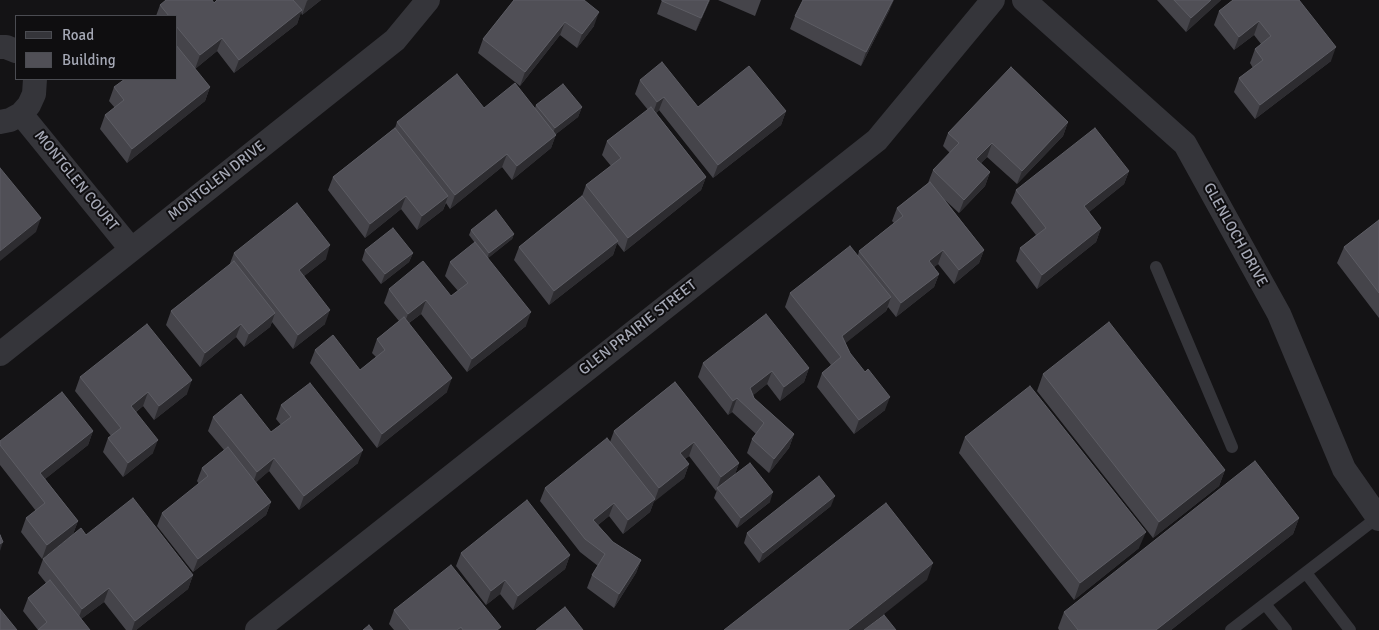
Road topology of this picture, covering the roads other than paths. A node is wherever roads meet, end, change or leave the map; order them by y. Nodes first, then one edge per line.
1 (428, 0) edge
2 (993, 0) edge
3 (1024, 0) edge
4 (0, 47) edge
5 (15, 52) edge
6 (35, 80) edge
7 (10, 118) edge
8 (131, 249) junction
9 (1156, 266) dead end
10 (0, 354) edge
11 (1232, 447) dead end
12 (1378, 518) edge
13 (1306, 573) junction
14 (1265, 604) junction
15 (257, 630) edge
16 (1231, 630) edge
17 (1286, 630) edge
18 (1350, 630) edge

1 - 8 street, MONTGLEN DRIVE
2 - 15 street, GLEN PRAIRIE STREET
3 - 12 street, GLENLOCH DRIVE
4 - 5 street
6 - 7 street, MONTGLEN COURT
7 - 8 street, MONTGLEN COURT
8 - 10 street, MONTGLEN DRIVE
9 - 11 lane
12 - 13 lane
13 - 14 lane
13 - 18 lane
14 - 16 lane
14 - 17 lane

